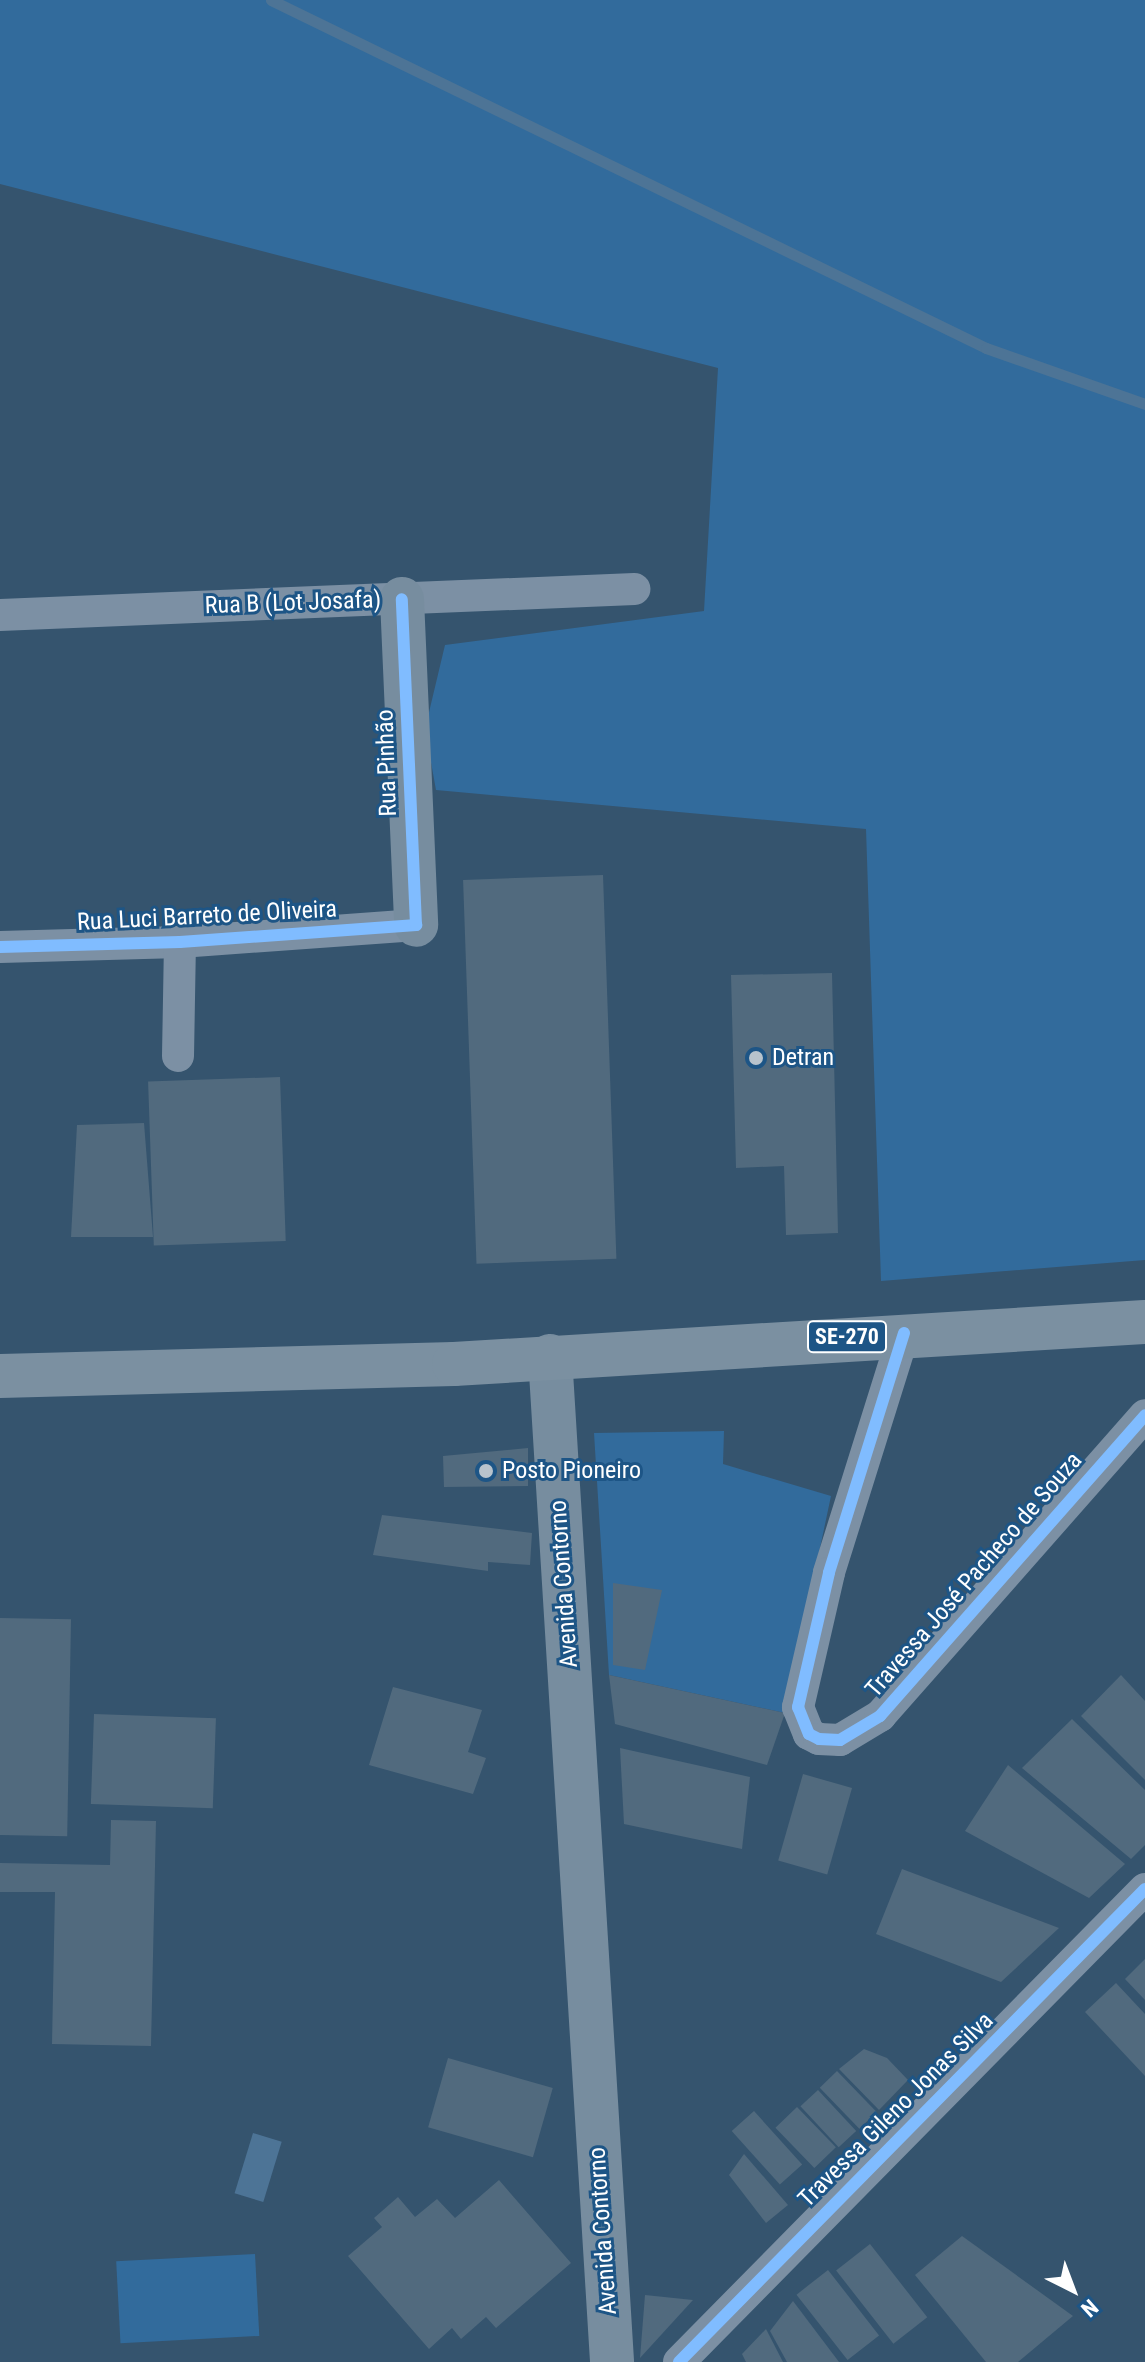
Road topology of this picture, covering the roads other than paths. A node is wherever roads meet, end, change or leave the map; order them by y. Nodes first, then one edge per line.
1 (634, 589) dead end
2 (402, 599) junction
3 (0, 615) edge
4 (416, 925) joint
5 (180, 942) junction
6 (0, 947) edge
7 (178, 1056) dead end
8 (1145, 1322) edge
9 (904, 1333) junction
10 (550, 1356) junction
11 (0, 1376) edge
12 (1145, 1415) edge
13 (1145, 1889) edge
14 (612, 2362) edge
15 (679, 2362) edge

1 - 2 street, Rua B (Lot Josafa)
2 - 3 street, Rua B (Lot Josafa)
2 - 4 main road, Rua Pinhão
4 - 5 street, Rua Luci Barreto de Oliveira
5 - 6 street, Rua Luci Barreto de Oliveira
5 - 7 street
8 - 9 main road, SE-270
9 - 10 main road, SE-270
9 - 12 street, Travessa José Pacheco de Souza
10 - 11 main road, SE-270
10 - 14 main road, Avenida Contorno
13 - 15 street, Travessa Gileno Jonas Silva

